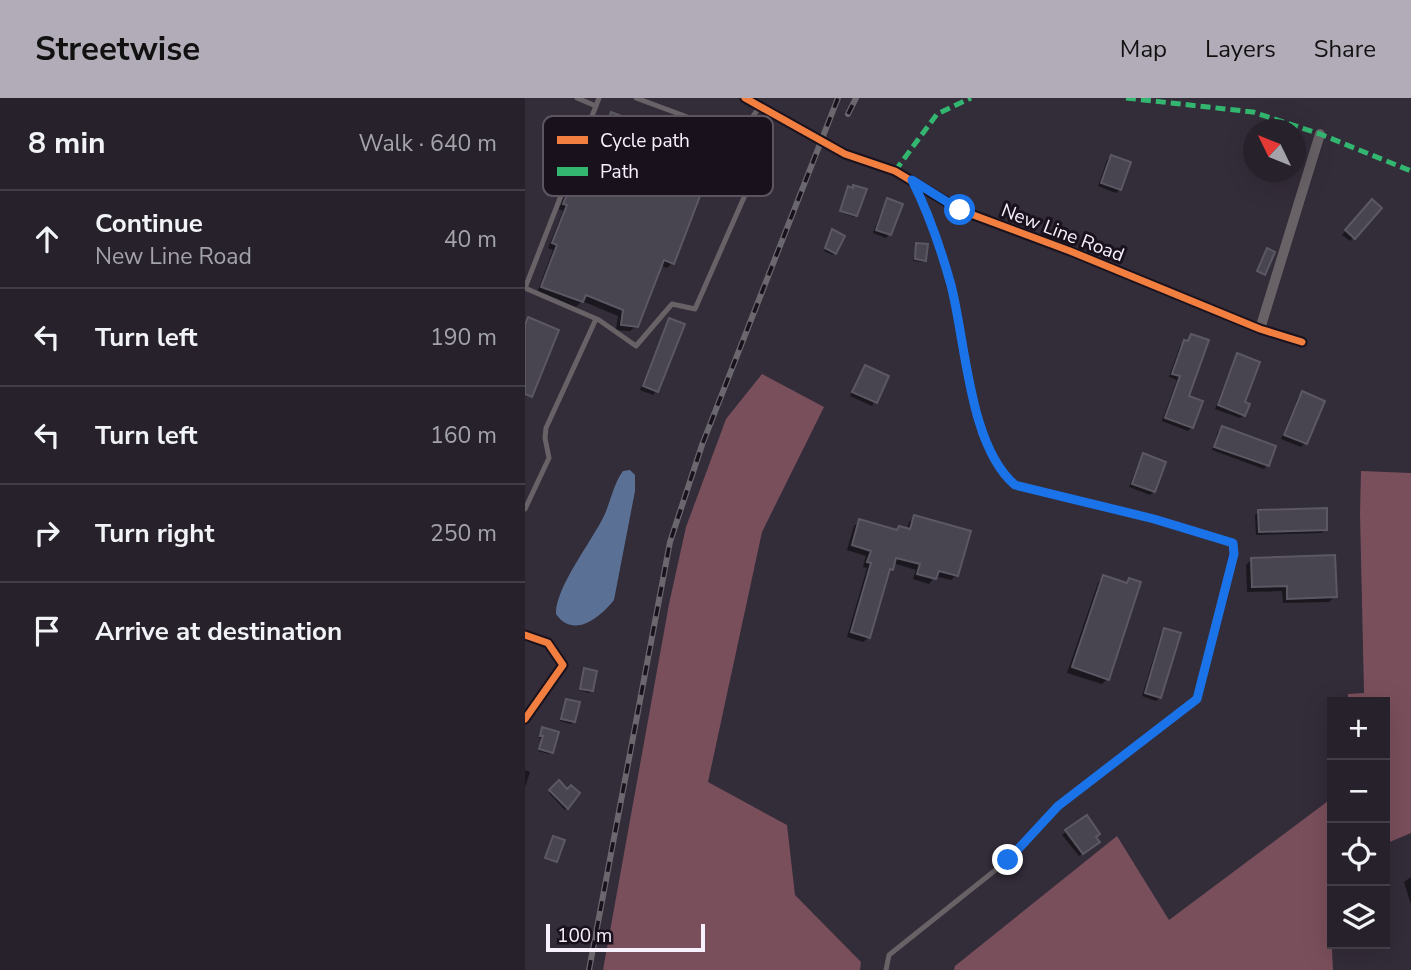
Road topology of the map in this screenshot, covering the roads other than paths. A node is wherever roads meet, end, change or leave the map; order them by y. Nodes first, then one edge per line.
1 (577, 98) edge
2 (599, 98) edge
3 (636, 98) edge
4 (745, 98) edge
5 (596, 106) junction
6 (760, 106) junction
7 (592, 116) edge
8 (685, 116) edge
9 (753, 116) edge
10 (1320, 134) dead end
11 (912, 180) junction
12 (561, 196) edge
13 (745, 196) edge
14 (525, 288) edge
15 (596, 319) junction
16 (1259, 329) junction
17 (1302, 342) dead end
18 (525, 509) edge
19 (525, 635) edge
20 (525, 719) edge
21 (886, 970) edge

1 - 5 lane
2 - 5 lane
3 - 8 lane
4 - 6 street, New Line Road
5 - 7 lane
6 - 9 lane
6 - 11 street, New Line Road
10 - 16 street
11 - 16 street, New Line Road
11 - 21 lane
12 - 14 lane
13 - 15 lane
14 - 15 lane
15 - 18 lane
16 - 17 street, New Line Road
19 - 20 street

